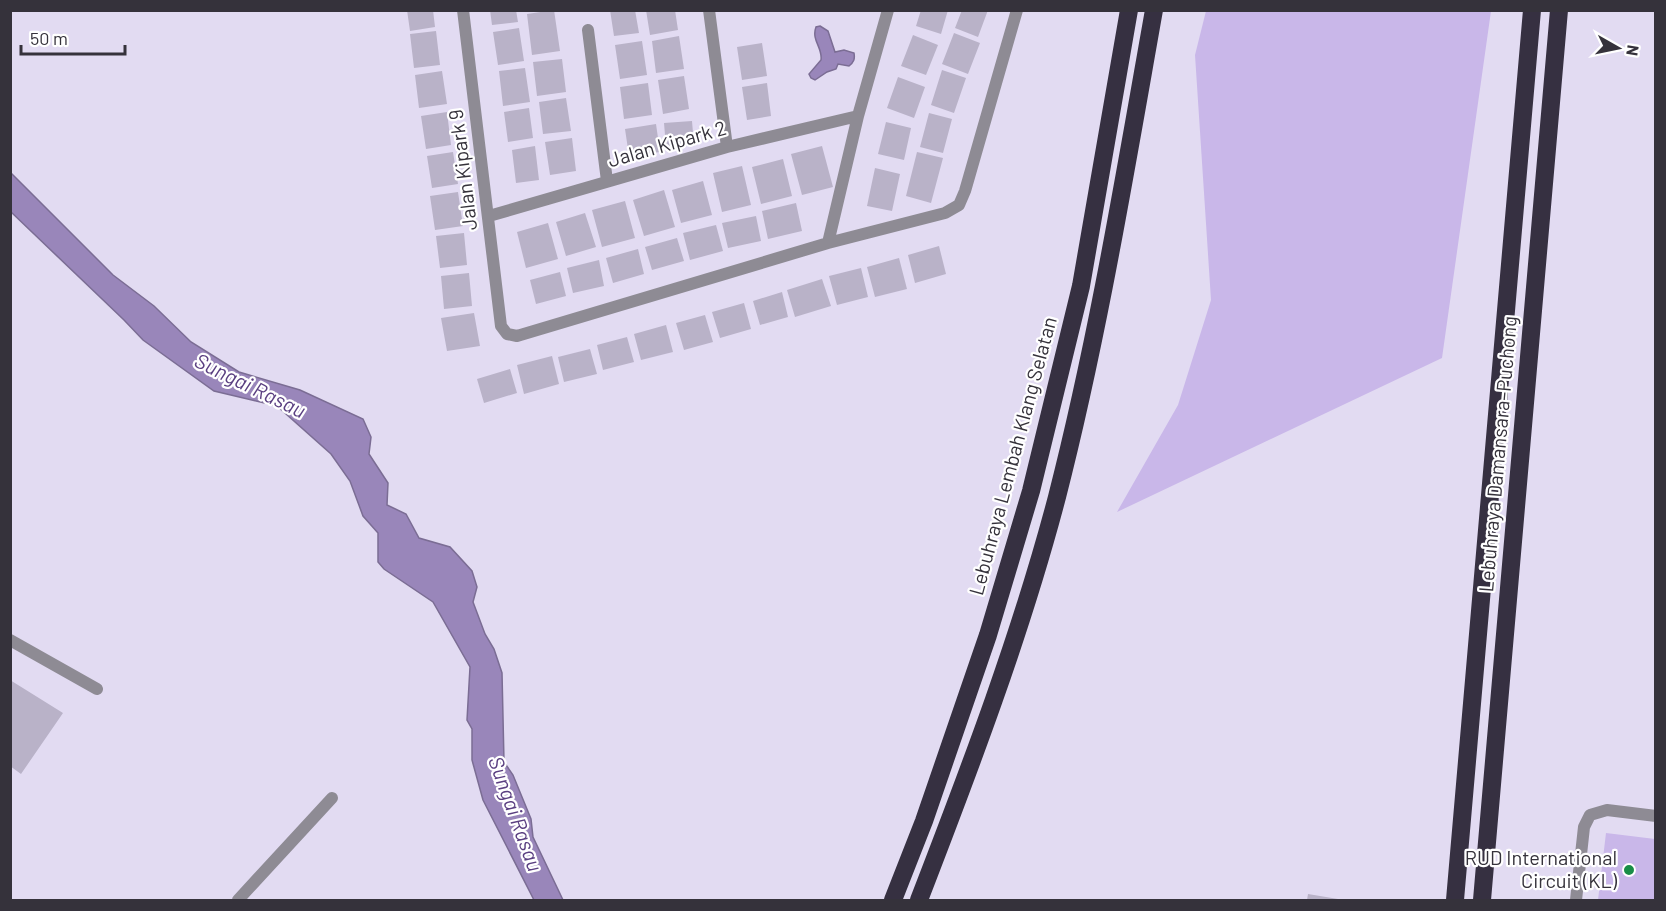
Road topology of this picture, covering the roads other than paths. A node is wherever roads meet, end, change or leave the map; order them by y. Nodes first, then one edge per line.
1 (463, 10) edge
2 (709, 10) edge
3 (888, 10) edge
4 (1017, 10) edge
5 (1129, 10) edge
6 (1154, 10) edge
7 (1532, 10) edge
8 (1559, 10) edge
9 (588, 30) dead end
10 (858, 116) junction
11 (727, 147) junction
12 (607, 181) junction
13 (489, 216) junction
14 (828, 243) junction
15 (10, 640) edge
16 (97, 689) dead end
17 (332, 798) dead end
18 (1656, 816) edge
19 (238, 900) edge
20 (893, 900) edge
21 (919, 900) edge
22 (1455, 900) edge
23 (1482, 900) edge
24 (1576, 900) edge

1 - 13 street, Jalan Kipark 9
2 - 11 street
3 - 10 street
4 - 14 street
5 - 20 highway, Lebuhraya Lembah Klang Selatan
6 - 21 highway
7 - 22 highway, Lebuhraya Damansara–Puchong
8 - 23 highway, Lebuhraya Damansara–Puchong
9 - 12 street
10 - 11 street, Jalan Kipark 2
10 - 14 street
11 - 12 street, Jalan Kipark 2
12 - 13 street, Jalan Kipark 2
13 - 14 street, Jalan Kipark 9
15 - 16 street
17 - 19 street
18 - 24 street

